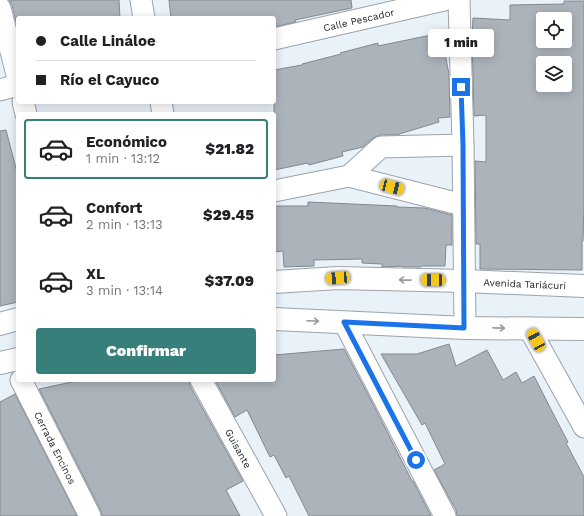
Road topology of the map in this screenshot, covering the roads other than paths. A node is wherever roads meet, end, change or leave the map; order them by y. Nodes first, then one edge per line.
1 (141, 0) edge
2 (444, 0) edge
3 (459, 0) edge
4 (0, 8) edge
5 (144, 16) edge
6 (276, 39) edge
7 (16, 71) edge
8 (16, 86) edge
9 (0, 90) edge
10 (463, 145) junction
11 (349, 176) junction
12 (276, 191) edge
13 (463, 205) junction
14 (464, 281) junction
15 (276, 282) edge
16 (584, 286) edge
17 (276, 319) edge
18 (16, 320) edge
19 (344, 322) junction
20 (0, 324) edge
21 (464, 328) junction
22 (529, 328) junction
23 (584, 329) edge
24 (22, 382) edge
25 (202, 382) edge
26 (584, 428) edge
27 (90, 516) edge
28 (276, 516) edge
29 (445, 516) edge

1 - 5 street
2 - 6 street, Calle Pescador
3 - 10 street
4 - 7 street
8 - 9 street
10 - 11 street
10 - 13 street
11 - 12 street
11 - 13 street
13 - 14 street
14 -> 15 street, Avenida Tariácuri
14 - 16 street, Avenida Tariácuri
14 - 21 street
17 -> 19 street
18 - 20 street
19 - 21 street
19 - 29 street
21 -> 22 street
22 - 23 street
22 - 26 street
24 - 27 street, Cerrada Encinos
25 - 28 street, Guisante

